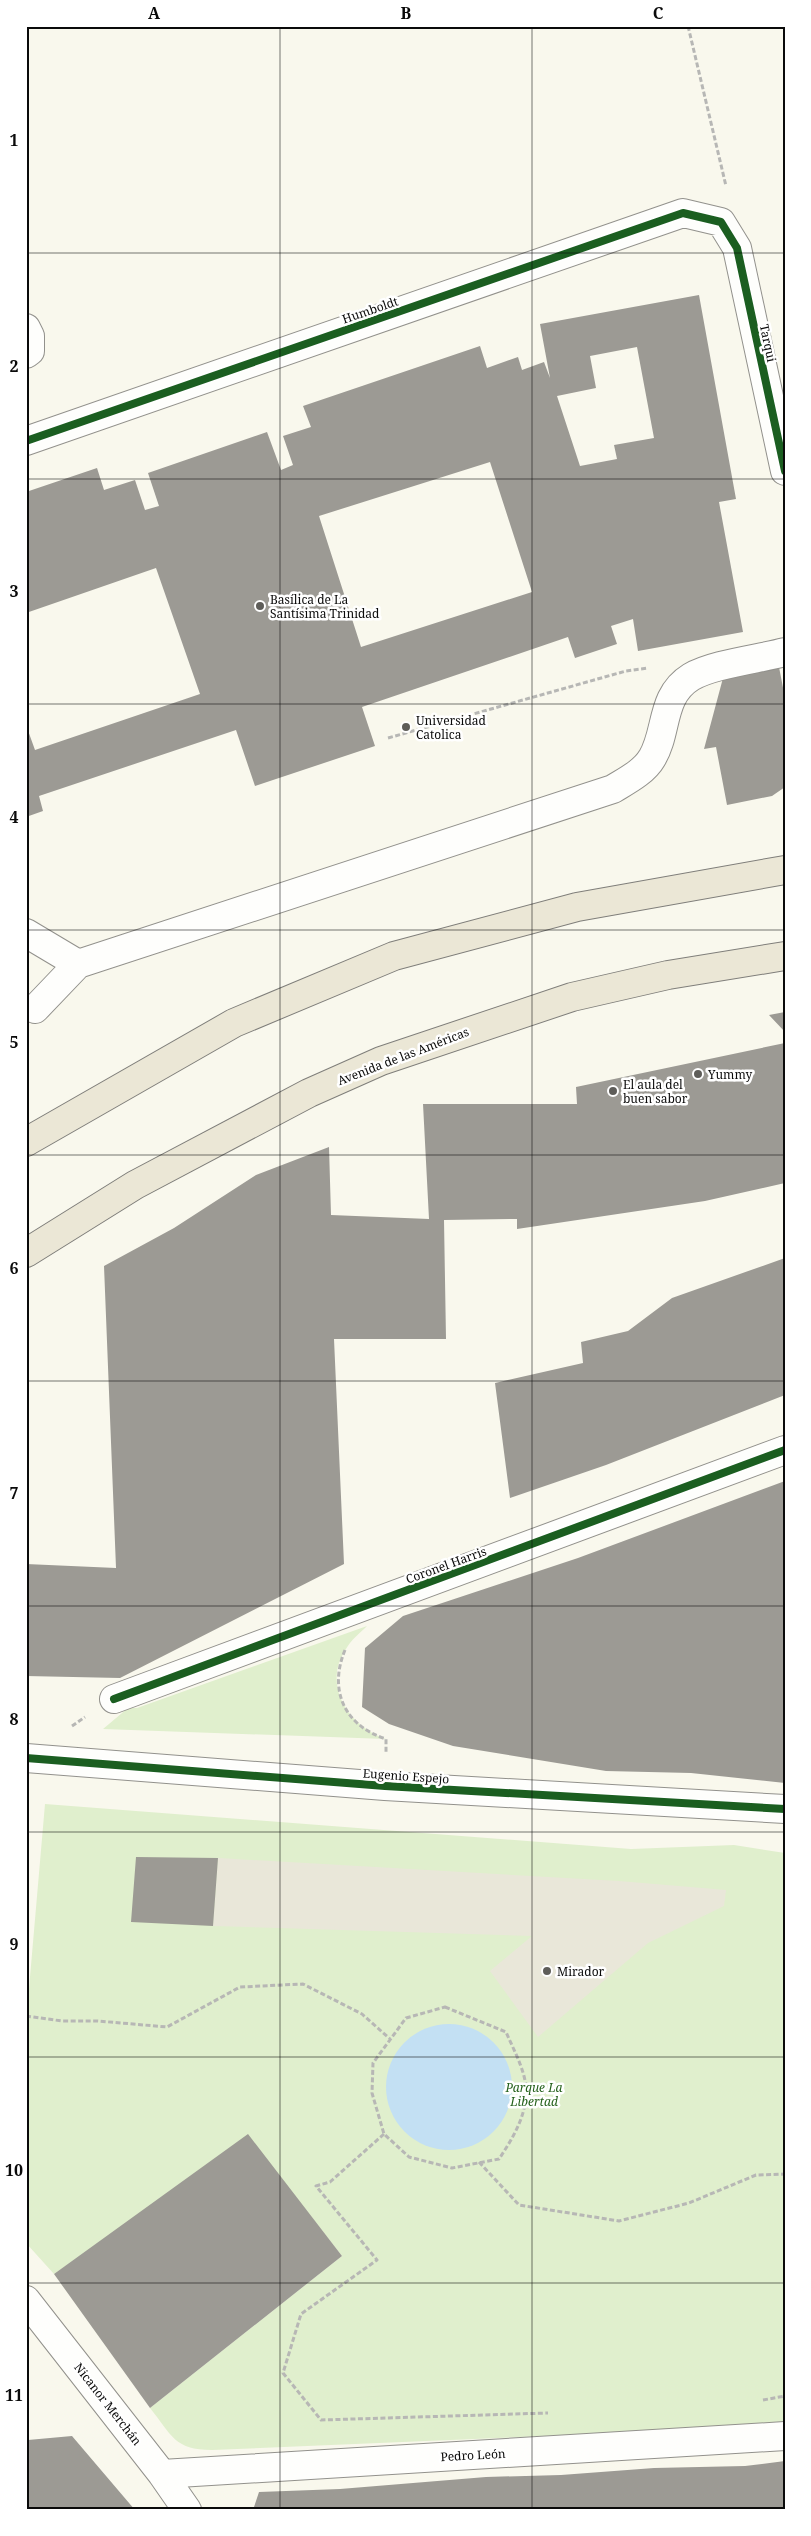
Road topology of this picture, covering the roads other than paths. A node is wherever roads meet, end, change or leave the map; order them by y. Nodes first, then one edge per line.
1 (721, 222) joint
2 (26, 328) edge
3 (26, 354) edge
4 (775, 384) edge
5 (26, 441) edge
6 (785, 471) edge
7 (785, 652) edge
8 (785, 870) edge
9 (26, 933) edge
10 (785, 956) edge
11 (78, 964) junction
12 (35, 1009) dead end
13 (26, 1142) edge
14 (26, 1253) edge
15 (785, 1450) edge
16 (114, 1700) dead end
17 (26, 1758) edge
18 (785, 1809) edge
19 (26, 2300) edge
20 (785, 2436) edge
21 (162, 2474) junction
22 (187, 2510) edge

1 - 4 street, Tarqui
1 - 5 street, Humboldt
2 - 3 street
4 - 6 street, Tarqui
7 - 11 street
8 - 13 main road
9 - 11 street
10 - 14 main road, Avenida de las Américas
11 - 12 street
15 - 16 street, Coronel Harris
17 - 18 street, Eugenio Espejo
19 - 21 street, Nicanor Merchán
20 - 21 street, Pedro León
21 - 22 street, Nicanor Merchán

